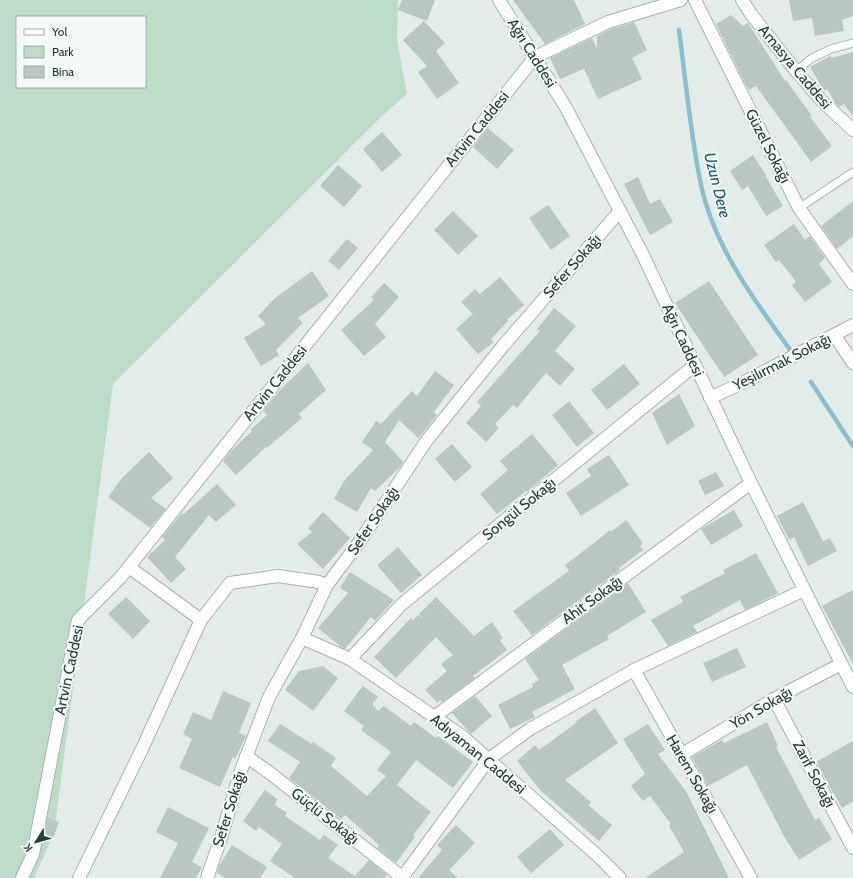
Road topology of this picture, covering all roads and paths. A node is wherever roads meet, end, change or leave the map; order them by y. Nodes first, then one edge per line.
1 (499, 0) edge
2 (681, 0) edge
3 (695, 0) edge
4 (742, 0) edge
5 (853, 43) edge
6 (535, 57) junction
7 (796, 71) junction
8 (853, 130) edge
9 (853, 172) edge
10 (799, 208) junction
11 (620, 211) junction
12 (853, 284) edge
13 (853, 325) edge
14 (835, 336) junction
15 (853, 363) edge
16 (695, 365) junction
17 (710, 398) junction
18 (751, 483) junction
19 (129, 567) junction
20 (327, 585) junction
21 (804, 590) junction
22 (201, 620) junction
23 (302, 638) junction
24 (350, 659) junction
25 (841, 664) junction
26 (634, 670) junction
27 (853, 687) edge
28 (774, 699) junction
29 (434, 717) junction
30 (681, 755) junction
31 (246, 756) junction
32 (489, 759) junction
33 (853, 848) edge
34 (22, 878) edge
35 (79, 878) edge
36 (207, 878) edge
37 (402, 878) edge
38 (620, 878) edge
39 (751, 878) edge

1 - 6 street, Ağrı Caddesi
2 - 6 street, Artvin Caddesi
3 - 10 street, Güzel Sokağı
4 - 7 street, Amasya Caddesi
5 - 7 lane
6 - 11 street, Ağrı Caddesi
6 - 19 street, Artvin Caddesi
7 - 8 street, Amasya Caddesi
9 - 10 lane
10 - 12 street, Güzel Sokağı
11 - 16 street, Ağrı Caddesi
11 - 20 street, Sefer Sokağı
13 - 14 street, Yeşilırmak Sokağı
14 - 15 street
14 - 17 street, Yeşilırmak Sokağı
16 - 17 street, Ağrı Caddesi
16 - 24 street, Songül Sokağı
17 - 18 street, Ağrı Caddesi
18 - 21 street, Ağrı Caddesi
18 - 29 street, Ahit Sokağı
19 - 22 street
19 - 34 street, Artvin Caddesi
20 - 22 street
20 - 23 street, Sefer Sokağı
21 - 25 street, Ağrı Caddesi
21 - 26 street
22 - 35 street
23 - 24 street, Adıyaman Caddesi
23 - 31 street, Sefer Sokağı
24 - 29 street, Adıyaman Caddesi
25 - 27 street, Ağrı Caddesi
25 - 28 street, Yön Sokağı
26 - 30 street, Harem Sokağı
26 - 32 street
28 - 30 street, Yön Sokağı
28 - 33 street, Zarif Sokağı
29 - 32 street, Adıyaman Caddesi
30 - 39 street, Harem Sokağı
31 - 36 street, Sefer Sokağı
31 - 37 street, Güçlü Sokağı
32 - 37 street
32 - 38 street, Adıyaman Caddesi

